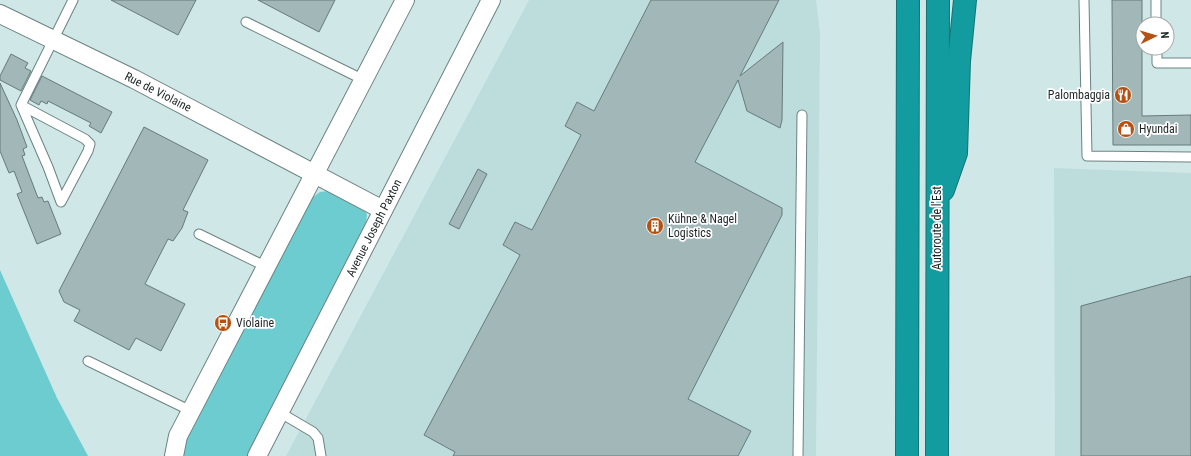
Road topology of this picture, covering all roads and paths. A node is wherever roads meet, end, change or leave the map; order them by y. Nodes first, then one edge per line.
1 (74, 0) edge
2 (405, 0) edge
3 (491, 0) edge
4 (938, 0) edge
5 (965, 0) edge
6 (1084, 0) edge
7 (1156, 0) edge
8 (905, 5) edge
9 (0, 14) edge
10 (1156, 16) edge
11 (246, 22) dead end
12 (53, 40) junction
13 (1157, 56) edge
14 (1191, 63) edge
15 (364, 80) junction
16 (20, 105) junction
17 (802, 115) dead end
18 (1191, 157) edge
19 (315, 174) junction
20 (938, 206) junction
21 (383, 210) junction
22 (199, 234) dead end
23 (267, 267) junction
24 (88, 361) dead end
25 (191, 411) junction
26 (279, 412) junction
27 (174, 456) edge
28 (257, 456) edge
29 (320, 456) edge
30 (798, 456) edge
31 (907, 456) edge
32 (937, 456) edge

1 - 12 lane
2 - 15 street
3 - 21 street, Avenue Joseph Paxton
4 - 20 highway, Autoroute de l’Est
5 - 20 highway
6 - 18 lane
7 - 10 lane
8 - 31 highway
9 - 12 street, Rue de Violaine
11 - 15 lane
12 - 16 lane
12 - 19 street, Rue de Violaine
13 - 14 lane
15 - 19 street
16 - 16 lane
17 - 30 lane
19 - 21 street, Rue de Violaine
19 - 23 street
20 - 32 highway, Autoroute de l’Est
21 - 26 street, Avenue Joseph Paxton
22 - 23 lane
23 - 25 street
24 - 25 lane
25 - 27 street
26 - 28 street, Avenue Joseph Paxton
26 - 29 lane

